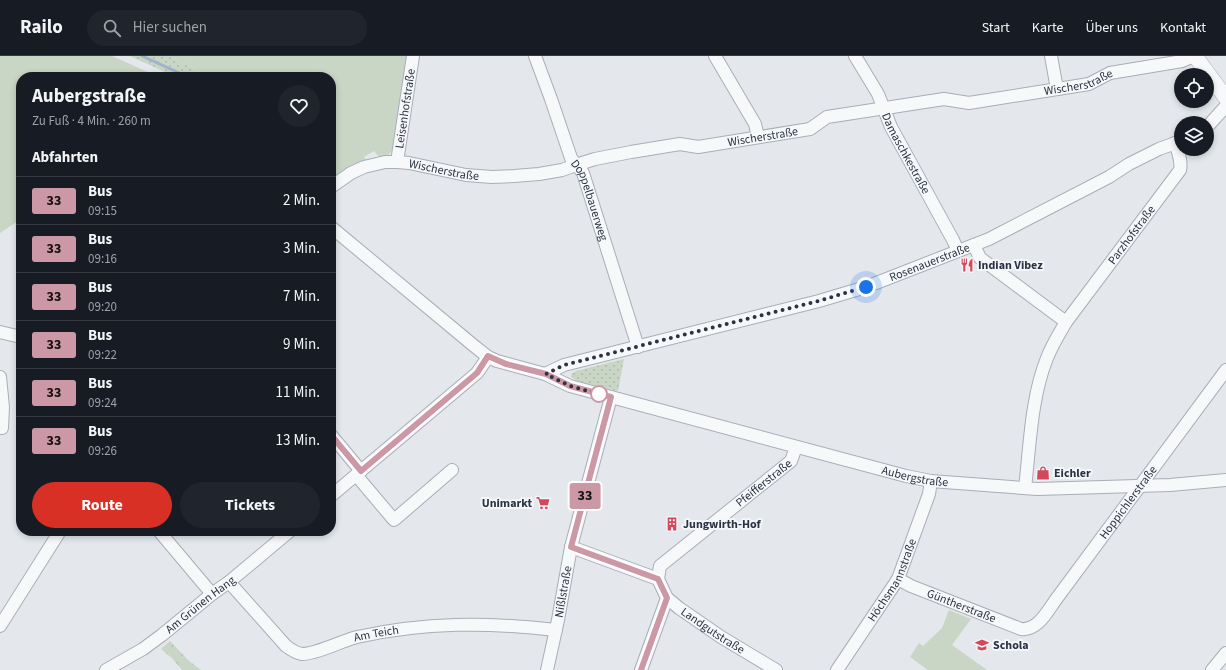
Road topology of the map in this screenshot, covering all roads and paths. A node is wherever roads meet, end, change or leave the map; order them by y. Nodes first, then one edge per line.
1 (413, 56) edge
2 (535, 56) edge
3 (715, 56) edge
4 (855, 56) edge
5 (1051, 56) edge
6 (1194, 56) edge
7 (1057, 89) junction
8 (1226, 98) edge
9 (1226, 106) edge
10 (884, 108) junction
11 (1214, 119) edge
12 (758, 137) junction
13 (1174, 143) edge
14 (1180, 156) edge
15 (397, 162) junction
16 (576, 165) junction
17 (336, 184) edge
18 (336, 231) edge
19 (974, 245) junction
20 (958, 251) junction
21 (1066, 322) junction
22 (0, 332) edge
23 (16, 336) edge
24 (638, 346) junction
25 (488, 356) junction
26 (1226, 370) edge
27 (546, 374) junction
28 (0, 377) edge
29 (611, 397) junction
30 (2, 428) dead end
31 (336, 442) edge
32 (796, 446) junction
33 (452, 470) dead end
34 (358, 473) junction
35 (1226, 480) edge
36 (931, 482) junction
37 (1140, 486) junction
38 (1025, 488) junction
39 (336, 492) edge
40 (57, 536) edge
41 (163, 536) edge
42 (284, 536) edge
43 (571, 547) junction
44 (658, 579) junction
45 (898, 579) junction
46 (229, 582) junction
47 (212, 594) junction
48 (667, 598) junction
49 (0, 626) edge
50 (556, 630) junction
51 (1026, 630) joint
52 (1226, 653) edge
53 (106, 670) edge
54 (547, 670) edge
55 (641, 670) edge
56 (776, 670) edge
57 (837, 670) edge
58 (1212, 670) edge

1 - 15 street, Leisenhofstraße
2 - 16 street, Doppelbauerweg
3 - 12 street
4 - 10 street, Damaschkestraße
5 - 7 street
6 - 7 street, Wischerstraße
6 - 8 street
7 - 10 street, Wischerstraße
9 - 11 street
10 - 12 street, Wischerstraße
10 - 20 street, Damaschkestraße
12 - 16 street, Wischerstraße
13 - 19 street, Rosenauerstraße
14 - 21 street, Parzhofstraße
15 - 16 street, Wischerstraße
15 - 17 street, Wischerstraße
16 - 24 street, Doppelbauerweg
18 - 25 street, Aubergstraße
19 - 20 street, Rosenauerstraße
19 - 21 street
20 - 24 street, Rosenauerstraße
21 - 38 street, Parzhofstraße
22 - 23 street
24 - 27 street, Rosenauerstraße
25 - 27 street, Aubergstraße
25 - 34 street
26 - 37 street, Hoppichlerstraße
27 - 29 street, Aubergstraße
28 - 30 street
29 - 32 street, Aubergstraße
29 - 43 street, Nißlstraße
31 - 34 street
32 - 36 street, Aubergstraße
32 - 44 street, Pfeifferstraße
33 - 34 street
34 - 39 street
35 - 37 street, Aubergstraße
36 - 38 street, Aubergstraße
36 - 45 street, Höchsmannstraße
37 - 38 street, Aubergstraße
37 - 51 street, Hoppichlerstraße
40 - 49 street
41 - 47 street
42 - 46 street, Am Grünen Hang
43 - 44 street
43 - 50 street, Nißlstraße
44 - 48 street, Landgutstraße
45 - 51 street, Güntherstraße
45 - 57 street, Höchsmannstraße
46 - 47 street, Am Grünen Hang
46 - 50 street, Am Teich
47 - 53 street, Am Grünen Hang
48 - 55 street
48 - 56 street, Landgutstraße
50 - 54 street, Nißlstraße
52 - 58 street

